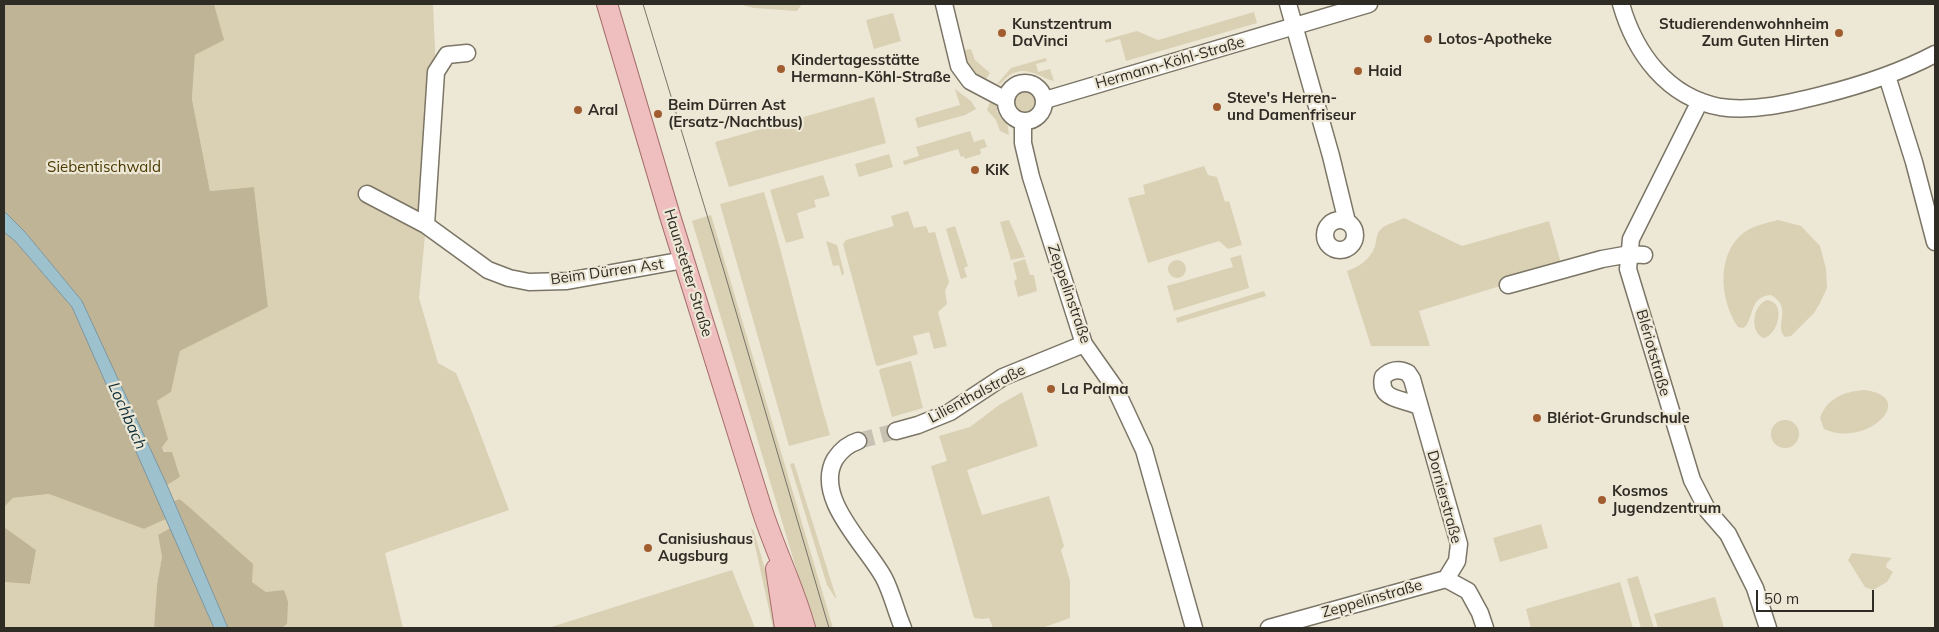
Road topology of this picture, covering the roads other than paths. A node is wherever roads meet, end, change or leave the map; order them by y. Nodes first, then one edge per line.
1 (607, 4) edge
2 (944, 4) edge
3 (1288, 4) edge
4 (1369, 4) edge
5 (1621, 4) edge
6 (1296, 27) junction
7 (467, 53) dead end
8 (1935, 54) edge
9 (1887, 76) junction
10 (1006, 100) junction
11 (1045, 100) junction
12 (1700, 102) junction
13 (1023, 122) junction
14 (367, 194) dead end
15 (1347, 222) dead end
16 (426, 225) junction
17 (1935, 242) edge
18 (1637, 254) junction
19 (684, 260) junction
20 (1508, 285) dead end
21 (1084, 344) junction
22 (1418, 406) dead end
23 (896, 431) tunnel mouth
24 (858, 441) tunnel mouth
25 (772, 542) junction
26 (1446, 579) junction
27 (785, 628) edge
28 (805, 628) edge
29 (903, 628) edge
30 (1194, 628) edge
31 (1269, 628) edge
32 (1485, 628) edge
33 (1768, 628) edge

1 - 19 main road, Haunstetter Straße
2 - 10 street
3 - 6 street
4 - 6 street, Hermann-Köhl-Straße
5 - 12 street
6 - 11 street, Hermann-Köhl-Straße
6 - 15 street
7 - 16 street
8 - 9 street
9 - 12 street
9 - 17 street
10 - 11 street
10 - 13 street
11 - 13 street
12 - 18 street, Blériotstraße
13 - 21 street, Zeppelinstraße
14 - 16 street, Beim Dürren Ast
16 - 19 street, Beim Dürren Ast
18 - 20 street
18 - 33 street, Blériotstraße
19 - 25 main road, Haunstetter Straße
21 - 23 street, Lilienthalstraße
21 - 30 street, Zeppelinstraße
22 - 26 street, Dornierstraße
24 - 29 street
25 - 27 main road, Haunstetter Straße
25 - 28 main road, Haunstetter Straße
26 - 31 street, Zeppelinstraße
26 - 32 street

